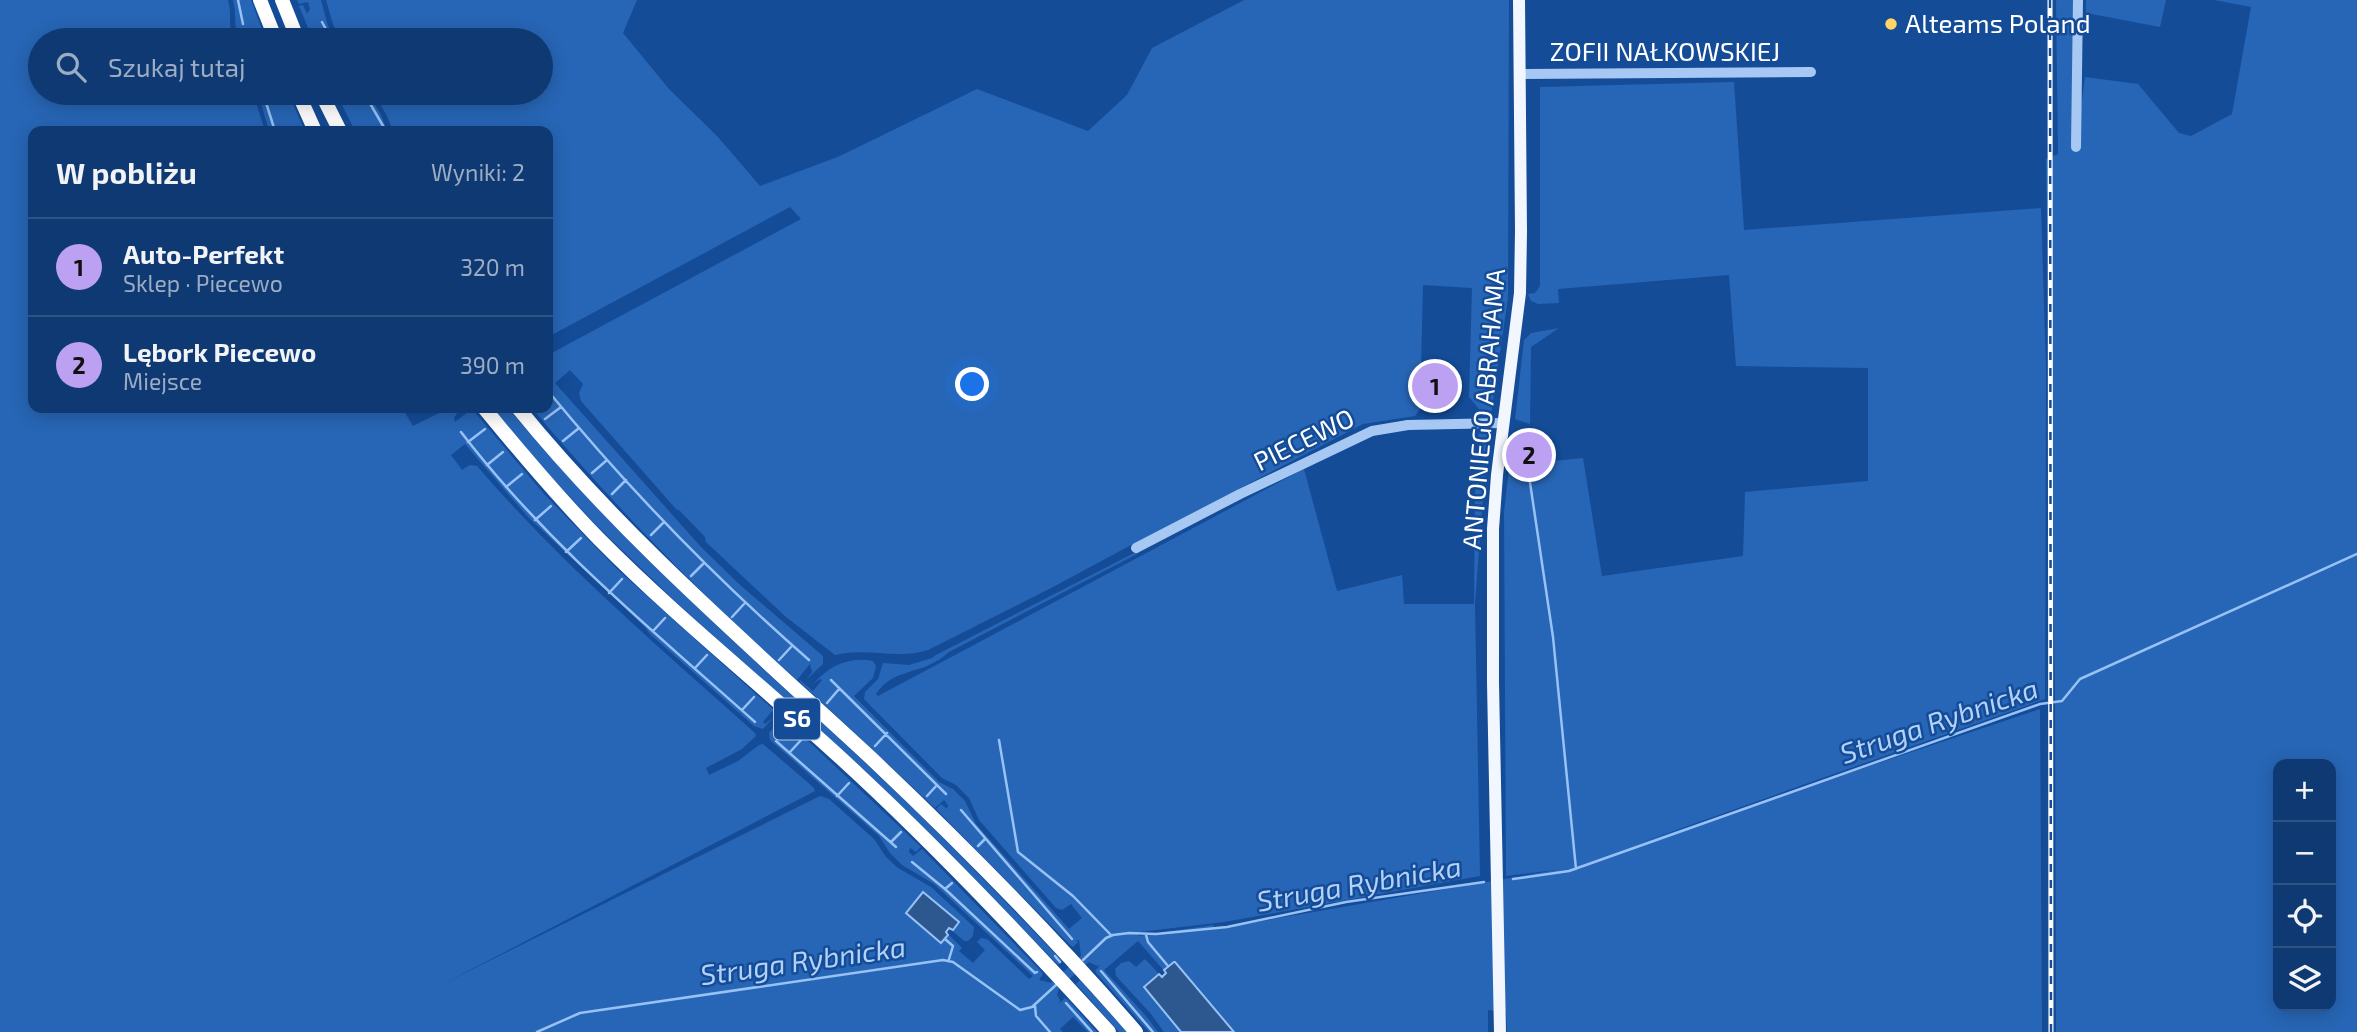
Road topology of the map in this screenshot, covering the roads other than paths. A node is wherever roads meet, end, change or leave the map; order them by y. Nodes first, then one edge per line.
1 (260, 0) edge
2 (282, 0) edge
3 (1519, 0) edge
4 (2078, 0) edge
5 (271, 28) edge
6 (293, 28) edge
7 (1811, 72) dead end
8 (1520, 74) junction
9 (303, 105) edge
10 (327, 105) edge
11 (313, 126) edge
12 (338, 126) edge
13 (2076, 147) dead end
14 (488, 413) edge
15 (522, 413) edge
16 (1503, 423) junction
17 (1136, 548) dead end
18 (1109, 1032) edge
19 (1136, 1032) edge
20 (1500, 1032) edge

1 - 5 highway
2 - 6 highway
3 - 8 main road, ANTONIEGO ABRAHAMA
4 - 13 street
7 - 8 street, ZOFII NAŁKOWSKIEJ
8 - 16 main road, ANTONIEGO ABRAHAMA
9 - 11 highway
10 - 12 highway
14 - 18 highway, S6
15 - 19 highway, S6
16 - 17 street, PIECEWO
16 - 20 main road, ANTONIEGO ABRAHAMA

